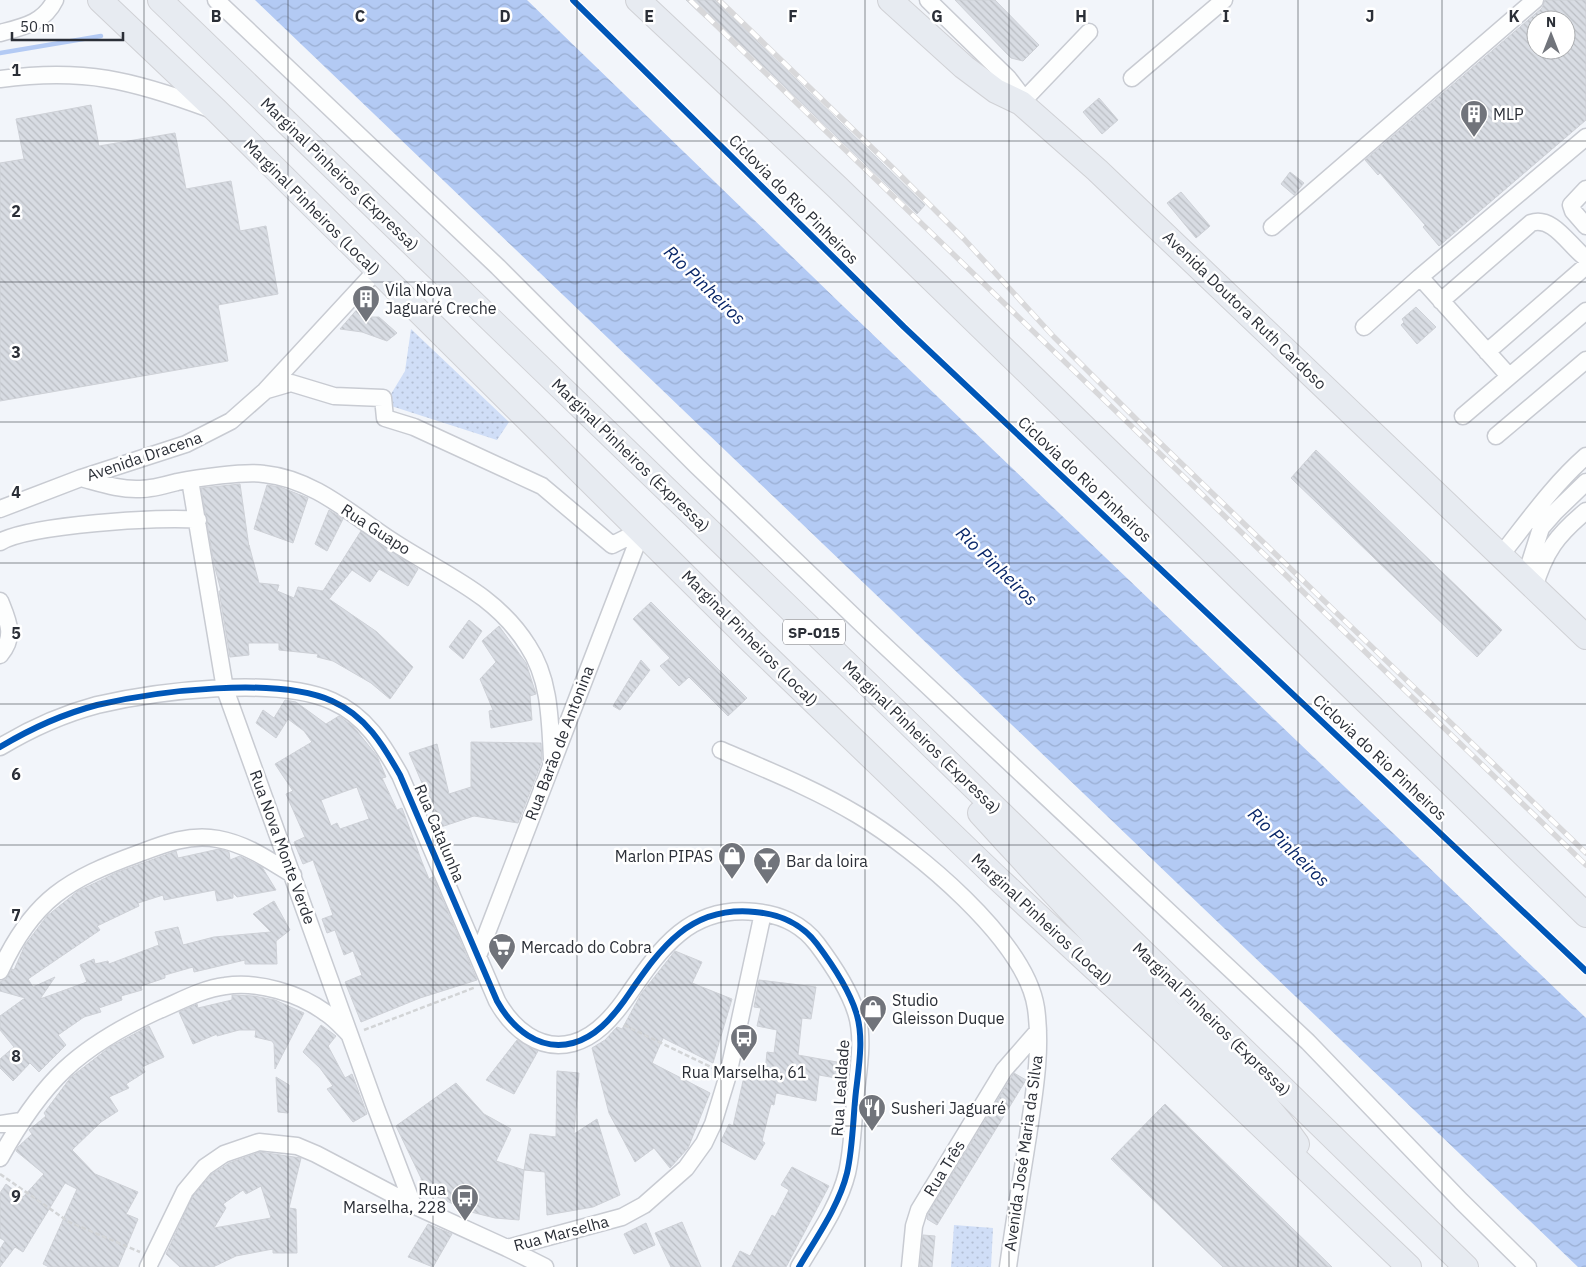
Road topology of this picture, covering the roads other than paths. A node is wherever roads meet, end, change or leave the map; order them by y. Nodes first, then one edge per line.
1 (55, 0) edge
2 (100, 0) edge
3 (160, 0) edge
4 (216, 0) edge
5 (638, 0) edge
6 (890, 0) edge
7 (928, 0) edge
8 (1224, 0) edge
9 (1535, 0) edge
10 (1089, 32) dead end
11 (0, 33) edge
12 (1132, 78) dead end
13 (0, 79) edge
14 (1020, 103) junction
15 (216, 111) junction
16 (1586, 137) edge
17 (1586, 189) edge
18 (1586, 226) edge
19 (1272, 227) dead end
20 (1586, 258) edge
21 (1586, 266) edge
22 (376, 271) junction
23 (1420, 277) junction
24 (1442, 301) junction
25 (1586, 311) edge
26 (1364, 327) dead end
27 (1487, 352) junction
28 (1586, 360) edge
29 (1509, 376) junction
30 (265, 391) junction
31 (1463, 416) dead end
32 (1496, 436) dead end
33 (1586, 456) edge
34 (1578, 472) edge
35 (81, 478) junction
36 (190, 480) junction
37 (1586, 482) edge
38 (0, 509) edge
39 (1586, 511) edge
40 (198, 520) junction
41 (642, 530) junction
42 (0, 542) edge
43 (1501, 555) junction
44 (1530, 583) junction
45 (0, 601) edge
46 (1577, 619) edge
47 (1586, 637) edge
48 (0, 655) edge
49 (225, 689) junction
50 (903, 718) junction
51 (0, 747) edge
52 (721, 750) dead end
53 (552, 759) junction
54 (293, 875) junction
55 (763, 912) junction
56 (1586, 915) edge
57 (478, 956) junction
58 (0, 971) edge
59 (1038, 1032) junction
60 (350, 1035) junction
61 (20, 1121) junction
62 (0, 1124) edge
63 (0, 1158) edge
64 (1329, 1192) junction
65 (414, 1205) junction
66 (507, 1248) junction
67 (150, 1262) edge
68 (546, 1267) edge
69 (799, 1267) edge
70 (910, 1267) edge
71 (1008, 1267) edge
72 (1409, 1267) edge
73 (1466, 1267) edge
74 (1528, 1267) edge

1 - 11 street
2 - 15 highway, Marginal Pinheiros (Local)
3 - 50 highway, Marginal Pinheiros (Expressa) / SP-015
4 - 74 street
5 - 56 highway
6 - 14 highway, Avenida Doutora Ruth Cardoso
7 - 14 street
8 - 12 street
9 - 19 street
10 - 14 street
13 - 15 street
14 - 43 highway, Avenida Doutora Ruth Cardoso
15 - 22 highway, Marginal Pinheiros (Local)
16 - 23 street
17 - 18 street
20 - 24 street
21 - 27 street
22 - 30 street, Avenida Dracena
22 - 41 highway, Marginal Pinheiros (Local)
23 - 24 street
23 - 26 street
24 - 27 street
25 - 29 street
27 - 29 street
28 - 32 street
29 - 31 street
30 - 35 street, Avenida Dracena
30 - 41 street
33 - 34 street
34 - 43 street
35 - 36 street, Rua Guapo
35 - 38 street, Avenida Dracena
36 - 40 street, Rua Nova Monte Verde
36 - 53 street, Rua Guapo
37 - 44 street
39 - 44 street
40 - 42 street
40 - 49 street, Rua Nova Monte Verde
41 - 53 street, Rua Barão de Antonina
41 - 64 highway, Marginal Pinheiros (Local)
43 - 44 highway, Avenida Doutora Ruth Cardoso
44 - 46 highway, Avenida Doutora Ruth Cardoso
45 - 48 street
46 - 47 highway, Avenida Doutora Ruth Cardoso
49 - 51 street, Rua Catalunha
49 - 54 street, Rua Nova Monte Verde
49 - 57 street, Rua Catalunha
50 - 64 highway
50 - 73 highway, Marginal Pinheiros (Expressa) / SP-015
52 - 59 street, Avenida José Maria da Silva
53 - 57 street, Rua Barão de Antonina
54 - 58 street
54 - 60 street, Rua Nova Monte Verde
55 - 57 street, Rua Catalunha
55 - 66 street, Rua Marselha
55 - 69 street, Rua Lealdade
59 - 70 street, Rua Três
59 - 71 street, Avenida José Maria da Silva
60 - 61 street
60 - 65 street, Rua Nova Monte Verde
61 - 62 street
61 - 63 street
64 - 72 highway, Marginal Pinheiros (Local)
65 - 66 street, Rua Marselha
65 - 67 street, Rua Marselha
66 - 68 street

